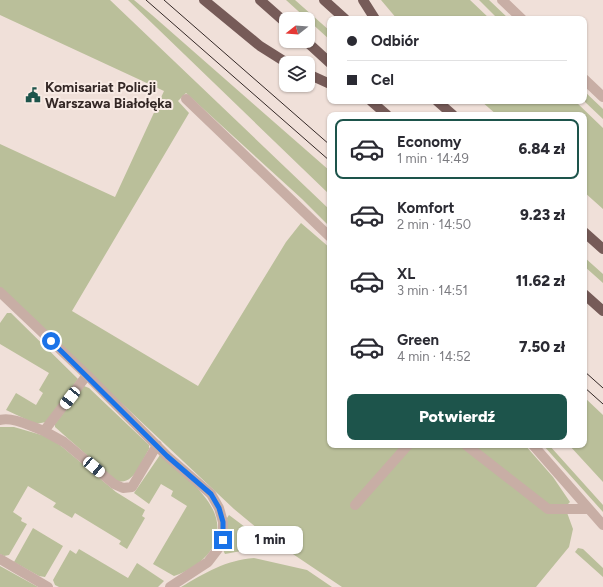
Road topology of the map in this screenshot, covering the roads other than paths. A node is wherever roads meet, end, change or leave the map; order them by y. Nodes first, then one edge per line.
1 (204, 0) edge
2 (260, 0) edge
3 (324, 0) edge
4 (363, 0) edge
5 (502, 0) edge
6 (342, 16) edge
7 (373, 16) edge
8 (519, 16) edge
9 (279, 17) edge
10 (314, 48) edge
11 (279, 58) edge
12 (327, 60) edge
13 (315, 77) edge
14 (587, 82) edge
15 (327, 83) edge
16 (603, 97) edge
17 (186, 99) dead end
18 (375, 104) edge
19 (440, 104) edge
20 (384, 112) edge
21 (450, 112) edge
22 (327, 233) edge
23 (587, 235) edge
24 (603, 249) edge
25 (0, 292) edge
26 (587, 297) edge
27 (603, 311) edge
28 (87, 375) junction
29 (0, 420) edge
30 (44, 431) junction
31 (157, 445) junction
32 (405, 448) edge
33 (470, 448) edge
34 (536, 448) edge
35 (356, 506) dead end
36 (588, 509) junction
37 (603, 525) edge
38 (0, 559) edge
39 (48, 587) edge
40 (170, 587) edge

1 - 11 main road
2 - 9 main road
3 - 6 main road
4 - 7 main road
5 - 8 street
10 - 12 main road
13 - 15 main road
14 - 16 street
17 - 22 street
18 - 20 main road
19 - 21 main road
23 - 24 main road
25 - 28 street
26 - 27 main road
28 - 30 street
28 - 31 street
29 - 30 street
30 - 31 street
31 - 40 street
32 - 35 street
33 - 36 street
34 - 36 street
36 - 37 street
38 - 39 street

